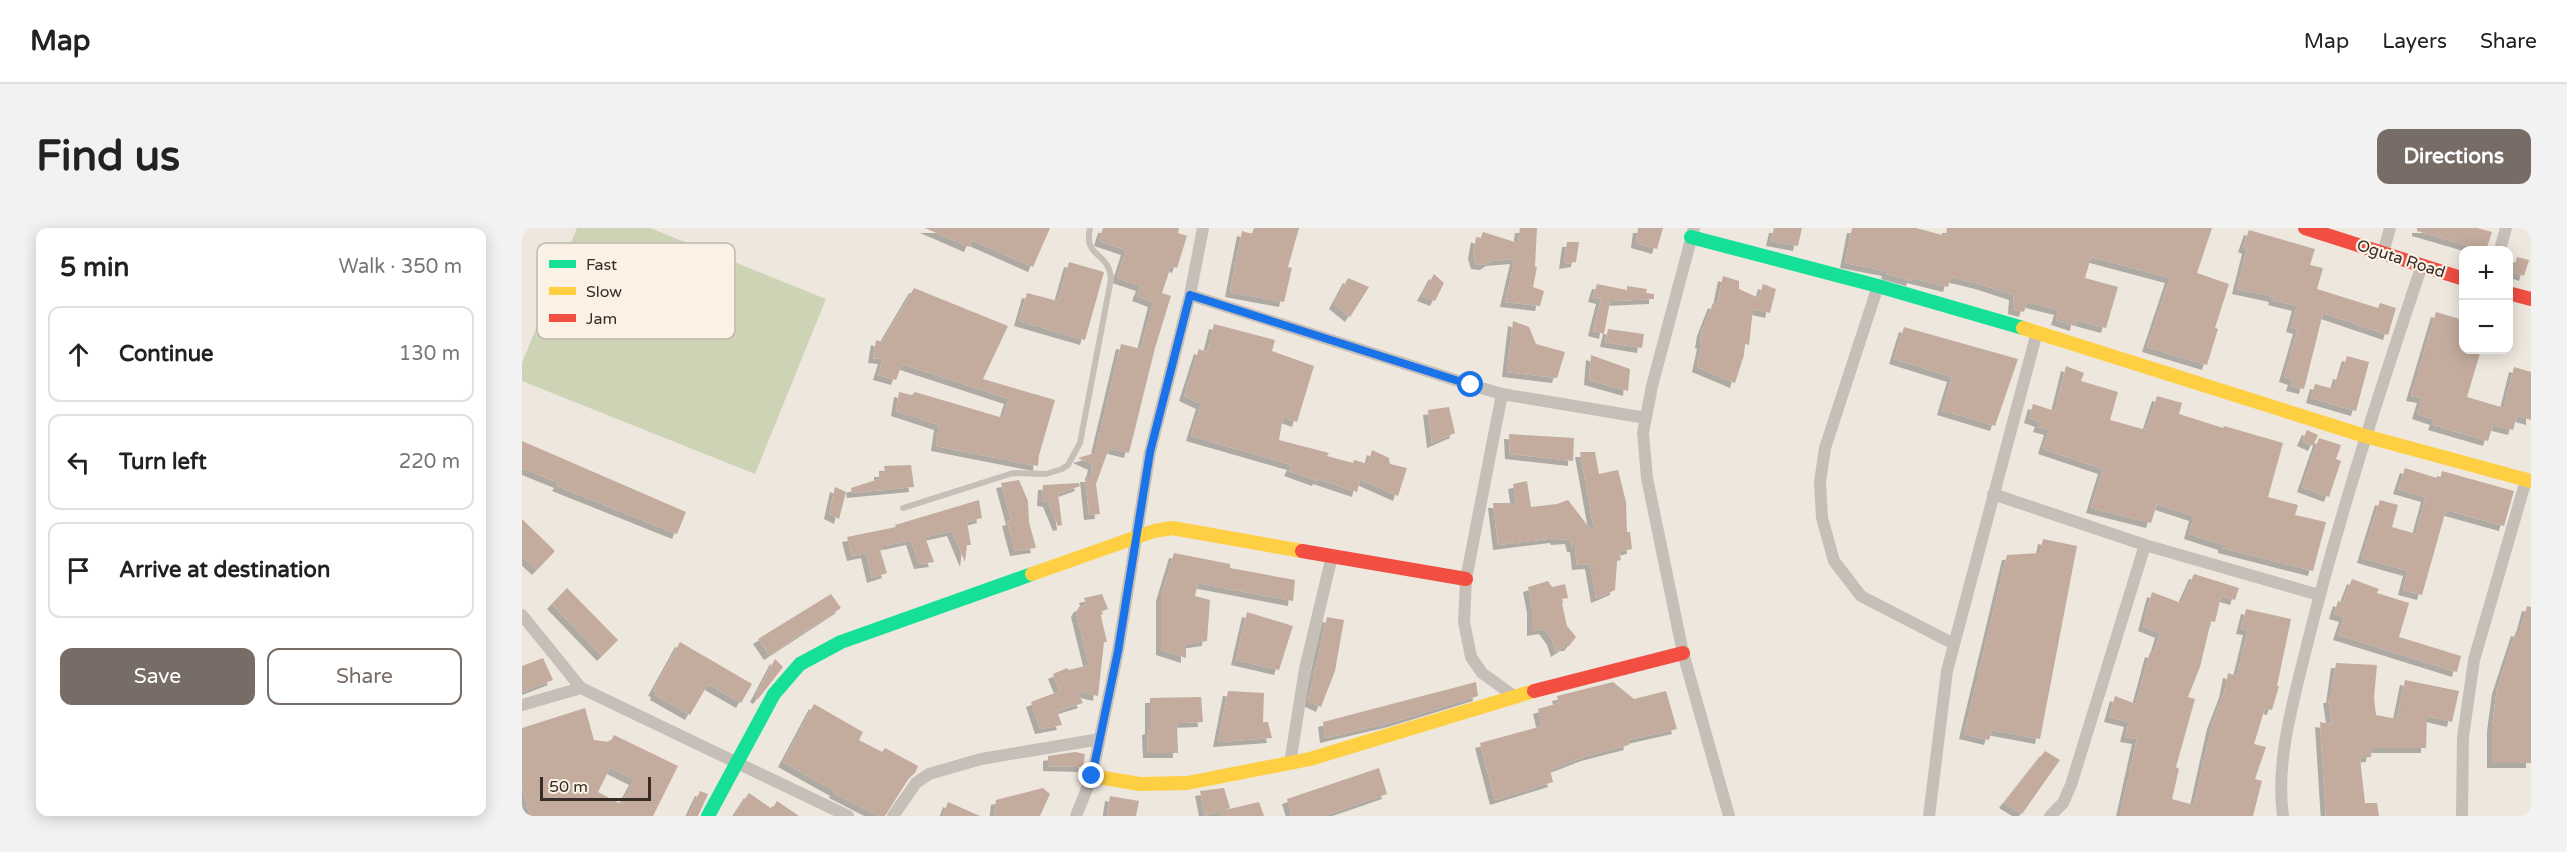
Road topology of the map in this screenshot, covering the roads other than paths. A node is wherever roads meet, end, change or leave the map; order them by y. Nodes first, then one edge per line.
1 (1090, 228) edge
2 (1203, 228) edge
3 (2305, 228) edge
4 (2390, 228) edge
5 (2506, 228) edge
6 (1692, 233) edge
7 (2501, 246) edge
8 (2383, 253) junction
9 (2422, 265) junction
10 (2459, 278) edge
11 (1878, 286) junction
12 (2513, 294) edge
13 (1190, 295) junction
14 (2531, 299) edge
15 (2037, 332) junction
16 (1502, 394) junction
17 (1646, 418) junction
18 (2366, 436) junction
19 (2529, 481) edge
20 (1993, 494) junction
21 (903, 508) dead end
22 (1137, 538) junction
23 (2145, 545) junction
24 (1332, 556) junction
25 (1466, 579) junction
26 (2319, 595) junction
27 (522, 615) edge
28 (1954, 644) junction
29 (1683, 653) junction
30 (581, 688) junction
31 (1514, 696) junction
32 (522, 705) edge
33 (1100, 739) junction
34 (736, 763) junction
35 (1290, 763) junction
36 (1092, 776) junction
37 (708, 816) edge
38 (848, 816) edge
39 (893, 816) edge
40 (1076, 816) edge
41 (1729, 816) edge
42 (1929, 816) edge
43 (2050, 816) edge
44 (2283, 816) edge
45 (2462, 816) edge

1 - 21 lane
2 - 13 street
3 - 8 street, Oguta Road
4 - 8 street
5 - 7 street
6 - 11 street
6 - 17 street
8 - 9 street, Oguta Road
9 - 10 street, Oguta Road
9 - 18 street
11 - 15 street
11 - 28 street
12 - 14 street
13 - 16 street
13 - 22 street
15 - 18 street
15 - 20 street
16 - 17 street
16 - 25 street
17 - 29 street
18 - 19 street
18 - 26 street
19 - 45 street
20 - 23 street
20 - 28 street
22 - 24 street
22 - 33 street
22 - 34 street
23 - 26 street
23 - 43 street
24 - 25 street
24 - 35 street
25 - 31 street
26 - 44 street
27 - 30 street
28 - 42 street
29 - 31 street
29 - 41 street
30 - 32 street
30 - 34 street
31 - 35 street
33 - 36 street
33 - 39 street
34 - 37 street
34 - 38 street
35 - 36 street
36 - 40 street

